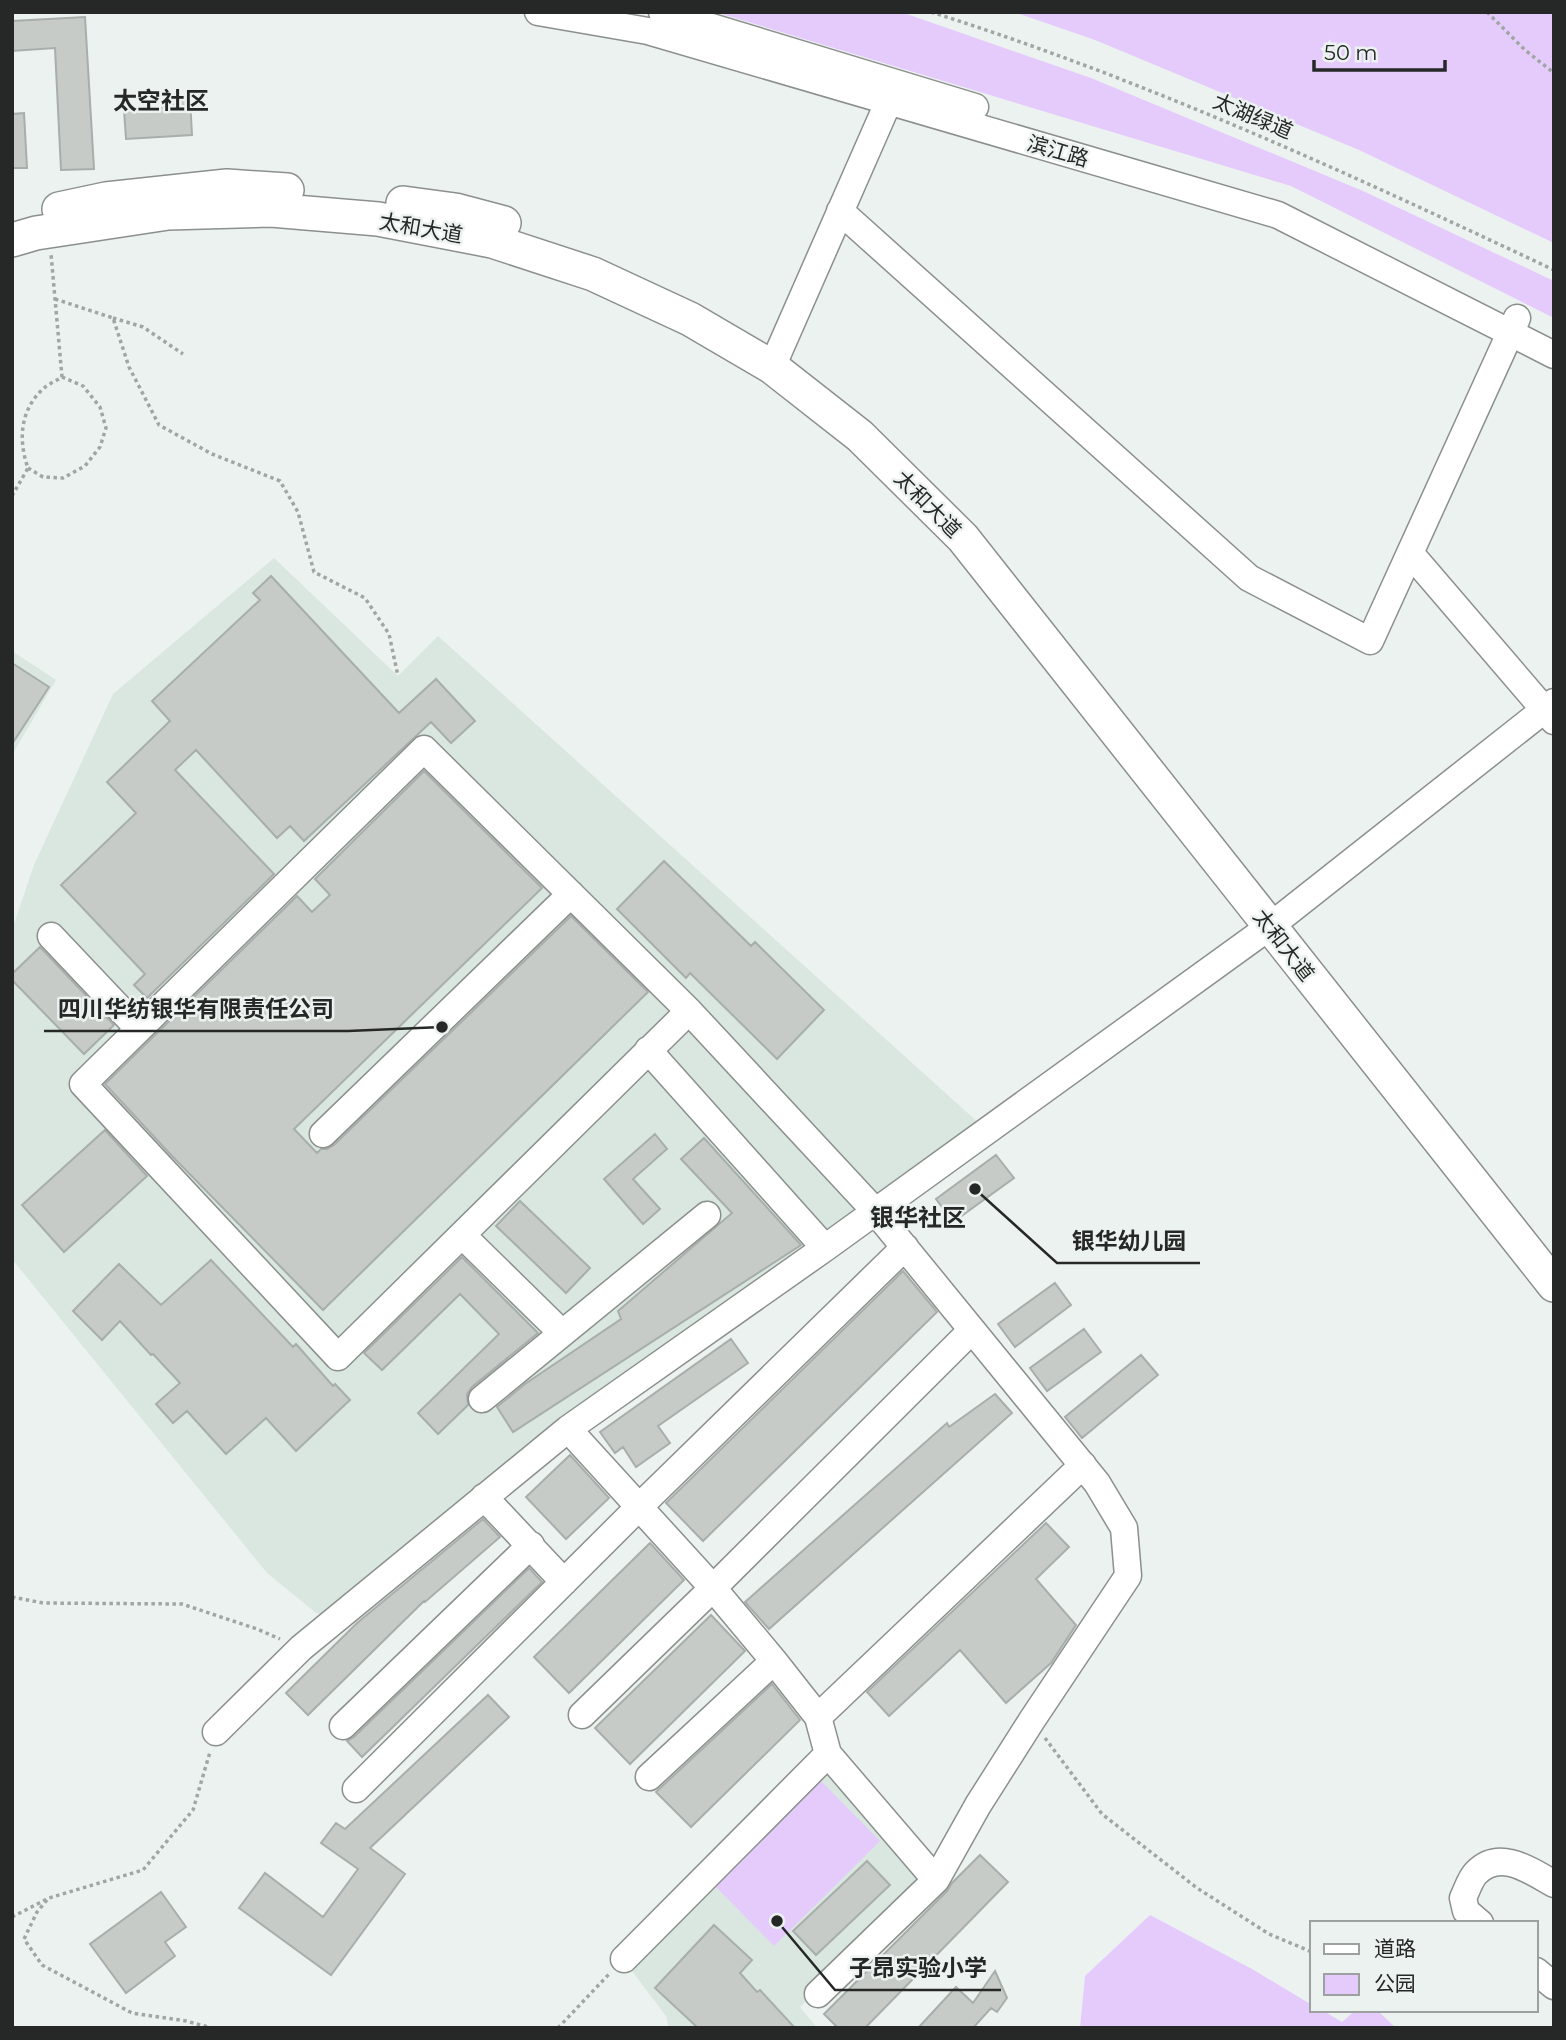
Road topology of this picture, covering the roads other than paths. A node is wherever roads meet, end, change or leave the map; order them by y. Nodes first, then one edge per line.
1 (538, 12) edge
2 (662, 12) edge
3 (893, 92) junction
4 (841, 211) junction
5 (12, 219) edge
6 (12, 240) edge
7 (1514, 325) junction
8 (1554, 336) edge
9 (1554, 355) edge
10 (775, 360) junction
11 (1410, 552) junction
12 (1551, 711) edge
13 (571, 894) junction
14 (1276, 921) junction
15 (51, 936) dead end
16 (689, 1011) junction
17 (139, 1029) junction
18 (649, 1050) junction
19 (323, 1134) dead end
20 (875, 1211) junction
21 (707, 1215) dead end
22 (462, 1235) junction
23 (905, 1247) junction
24 (825, 1248) junction
25 (1554, 1258) edge
26 (1554, 1285) edge
27 (972, 1330) junction
28 (562, 1333) junction
29 (482, 1399) dead end
30 (568, 1429) junction
31 (1083, 1465) junction
32 (484, 1497) junction
33 (639, 1507) junction
34 (531, 1545) junction
35 (564, 1582) junction
36 (713, 1588) junction
37 (774, 1661) junction
38 (582, 1715) dead end
39 (818, 1717) junction
40 (343, 1726) dead end
41 (216, 1732) road end
42 (828, 1754) junction
43 (649, 1777) dead end
44 (356, 1789) dead end
45 (936, 1880) junction
46 (1554, 1885) edge
47 (1478, 1921) edge
48 (624, 1959) road end
49 (1538, 1973) edge
50 (1554, 1986) edge
51 (818, 1994) dead end

1 - 3 street, 滨江路
2 - 3 street
3 - 4 street
3 - 7 street, 滨江路
4 - 10 street
4 - 11 street
5 - 10 main road, 太和大道
6 - 10 main road, 太和大道
7 - 8 street
7 - 9 street, 滨江路
7 - 11 street
10 - 14 main road, 太和大道
11 - 12 street
12 - 14 street
13 - 16 street
13 - 17 street
13 - 19 street
14 - 20 street
14 - 25 main road, 太和大道
14 - 26 main road, 太和大道
15 - 17 street
16 - 18 street
16 - 20 street
17 - 22 street
18 - 22 street
18 - 24 street
20 - 23 street
20 - 24 street
21 - 28 street
22 - 28 street
23 - 27 street
23 - 33 street
24 - 30 street
27 - 31 street
27 - 36 street
28 - 29 street
30 - 32 street
30 - 33 street
31 - 39 street
31 - 45 street
32 - 34 street
32 - 41 street
33 - 35 street
33 - 36 street
34 - 35 street
34 - 40 street
35 - 44 street
36 - 37 street
36 - 38 street
37 - 39 street
37 - 43 street
39 - 42 street
42 - 45 street
42 - 48 street
45 - 51 street
46 - 47 street
49 - 50 street

